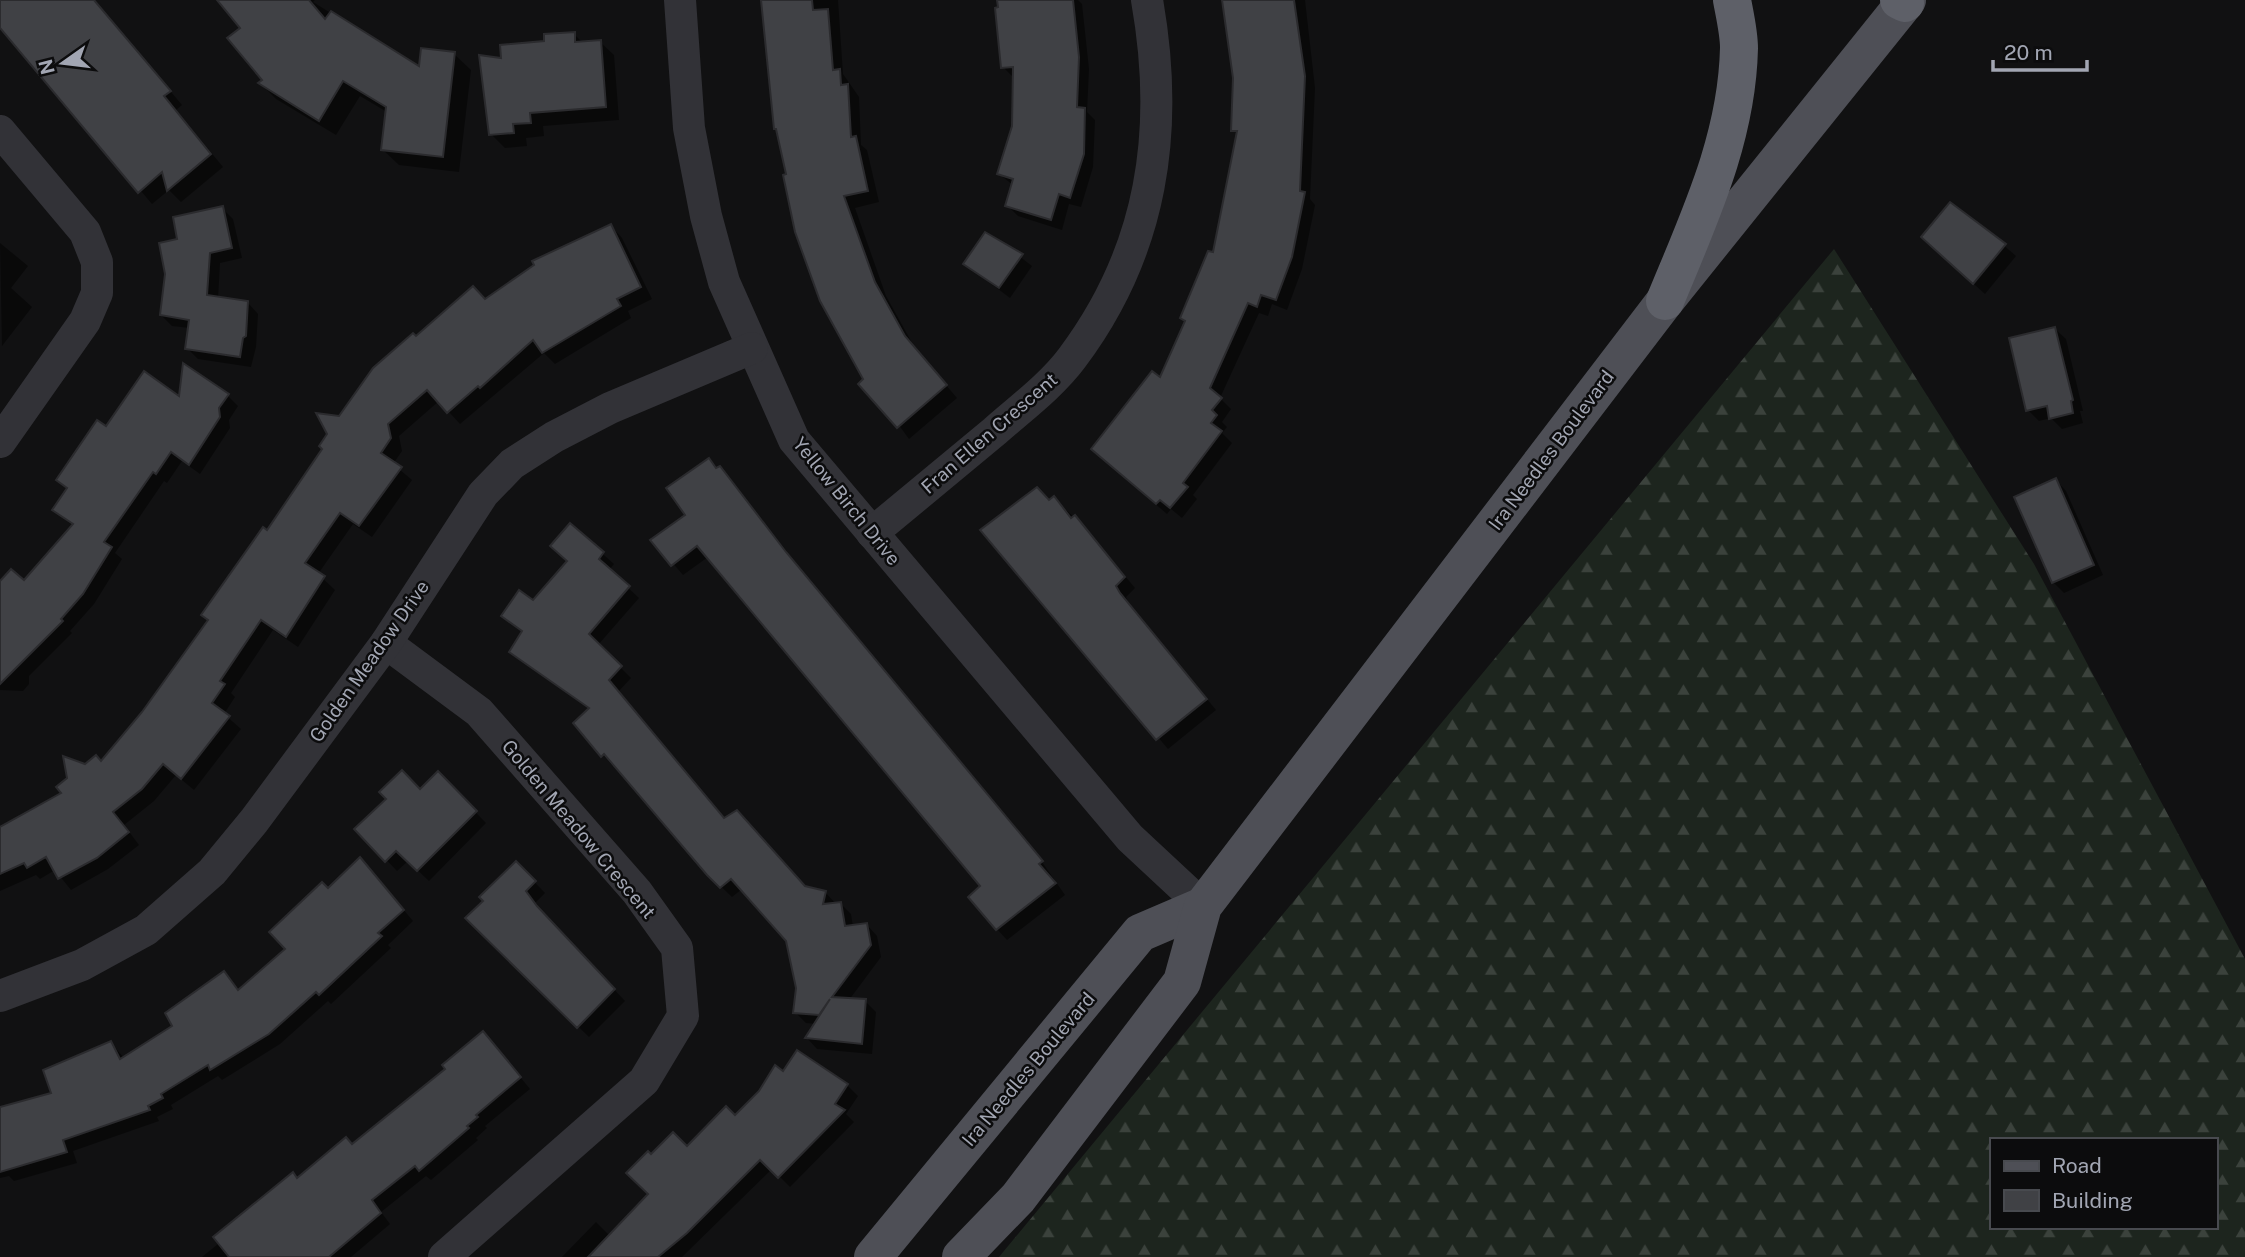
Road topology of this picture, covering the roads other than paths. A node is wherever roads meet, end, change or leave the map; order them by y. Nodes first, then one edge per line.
1 (680, 0) edge
2 (1147, 0) edge
3 (1732, 0) edge
4 (1904, 1) edge
5 (0, 131) edge
6 (1665, 301) junction
7 (752, 348) junction
8 (0, 442) edge
9 (872, 533) junction
10 (386, 643) junction
11 (1203, 906) junction
12 (0, 996) edge
13 (444, 1257) edge
14 (873, 1257) edge
15 (961, 1257) edge

1 - 7 street, Yellow Birch Drive
2 - 9 street, Fran Ellen Crescent
3 - 6 highway
4 - 6 main road, Ira Needles Boulevard
5 - 8 street
6 - 11 main road, Ira Needles Boulevard
7 - 9 street, Yellow Birch Drive
7 - 10 street, Golden Meadow Drive
9 - 11 street, Yellow Birch Drive
10 - 12 street, Golden Meadow Drive
10 - 13 street, Golden Meadow Crescent
11 - 14 main road, Ira Needles Boulevard
11 - 15 main road, Ira Needles Boulevard

